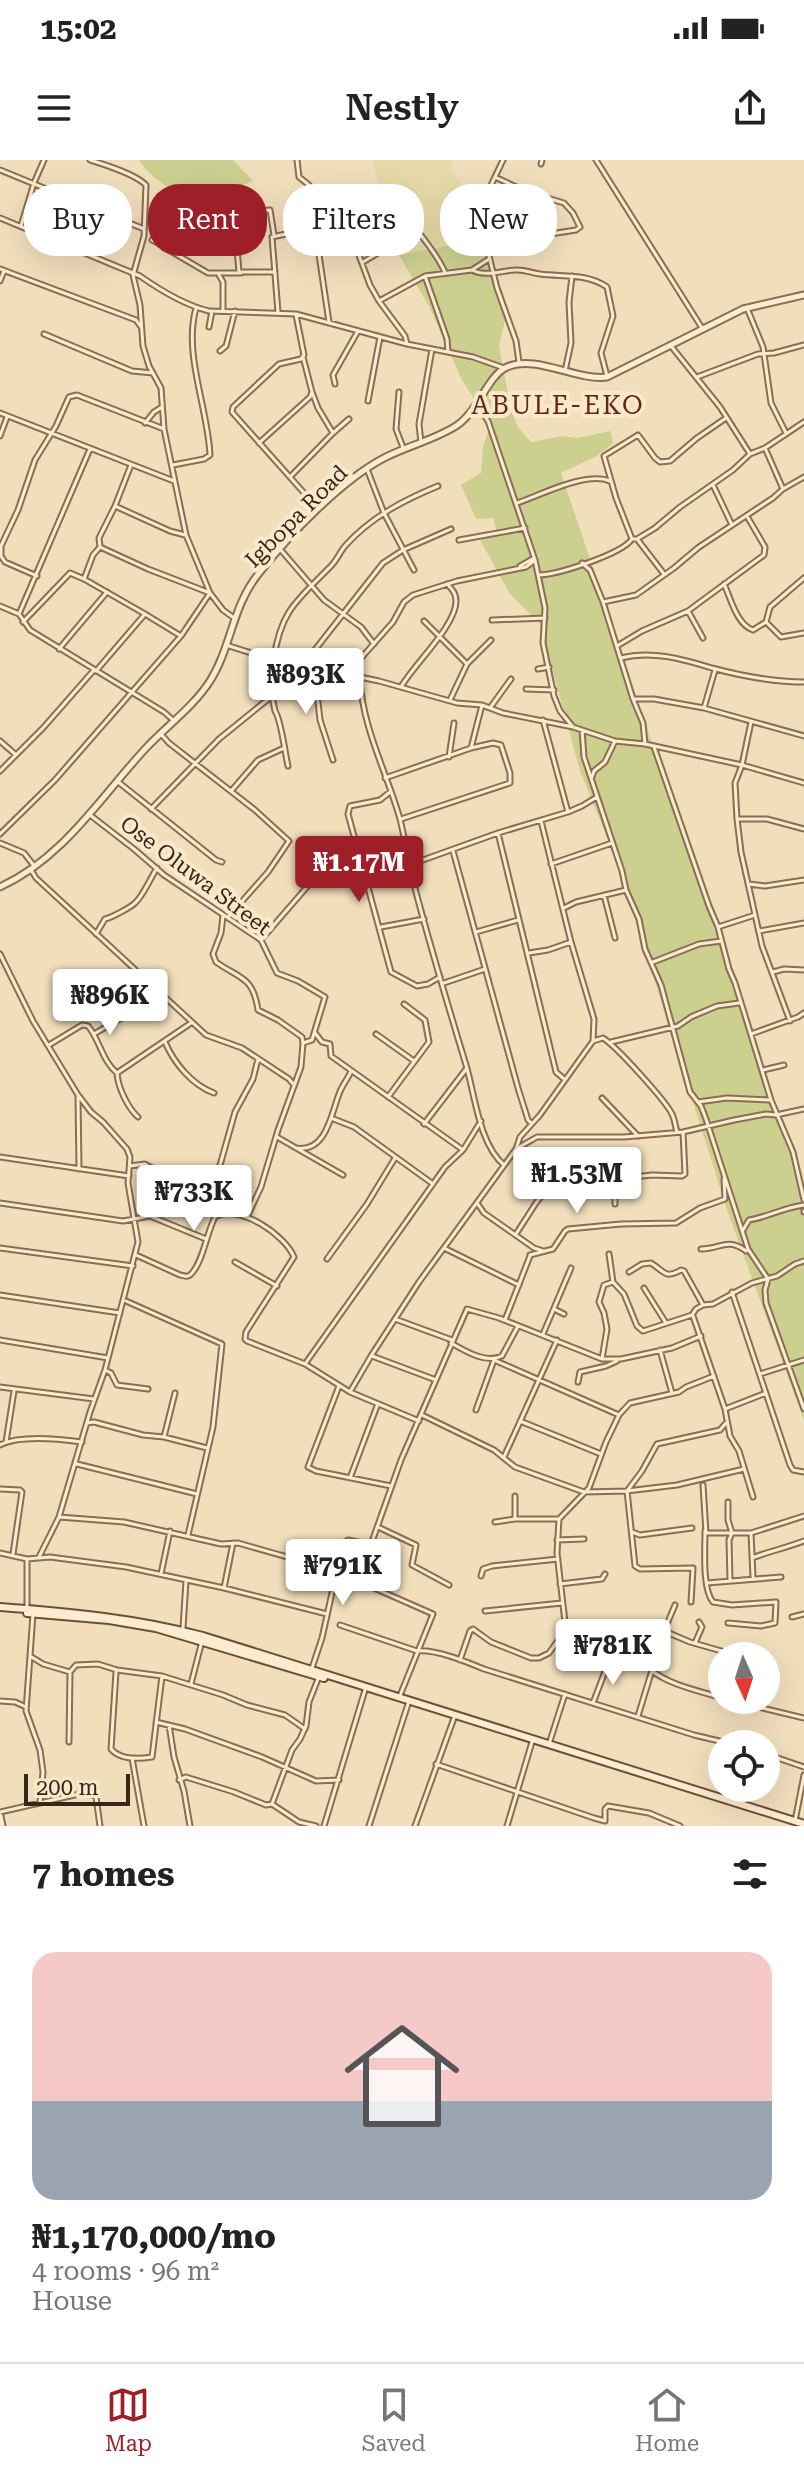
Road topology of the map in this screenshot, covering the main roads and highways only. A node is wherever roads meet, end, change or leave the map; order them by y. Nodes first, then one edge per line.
1 (0, 1610) edge
2 (30, 1611) junction
3 (681, 1787) junction
4 (800, 1824) edge

1 - 2 main road
2 - 3 main road
2 - 3 main road
3 - 4 main road

